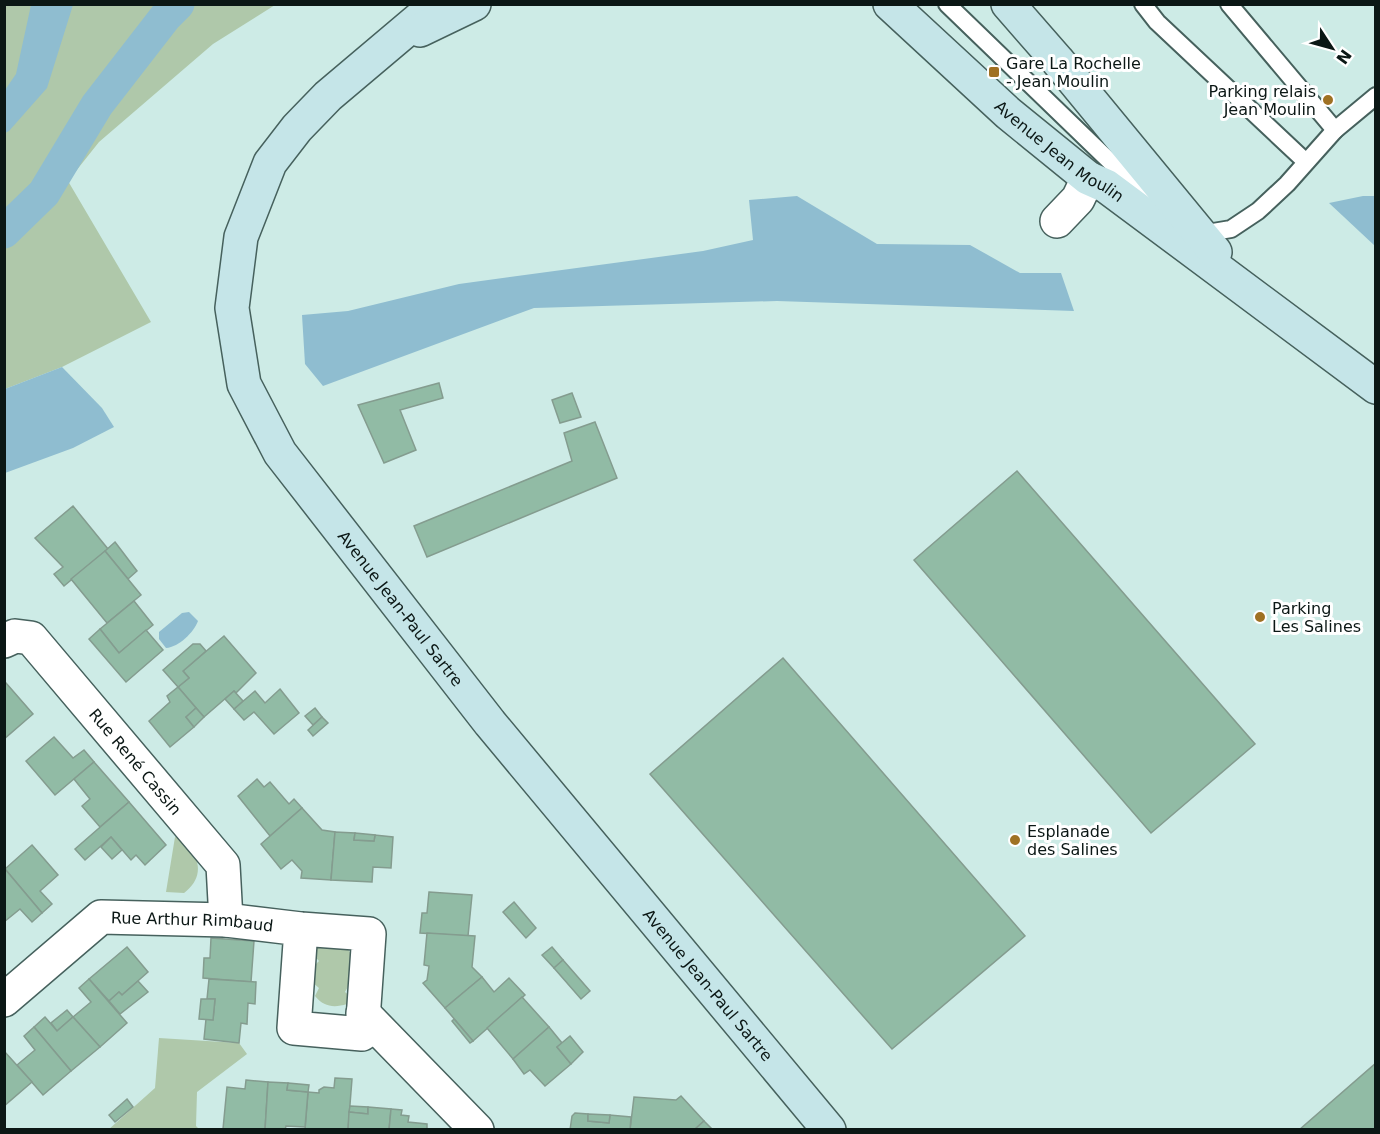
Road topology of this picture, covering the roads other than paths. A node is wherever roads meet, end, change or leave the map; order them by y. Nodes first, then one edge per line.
1 (437, 4) edge
2 (474, 4) edge
3 (891, 4) edge
4 (947, 4) edge
5 (1008, 4) edge
6 (1143, 4) edge
7 (1229, 4) edge
8 (394, 43) junction
9 (1376, 96) edge
10 (1335, 130) junction
11 (1306, 162) junction
12 (1088, 178) junction
13 (1057, 221) dead end
14 (1201, 234) junction
15 (1240, 285) junction
16 (1376, 387) edge
17 (4, 641) edge
18 (226, 920) junction
19 (301, 929) junction
20 (4, 1000) edge
21 (363, 1013) junction
22 (477, 1130) edge
23 (829, 1130) edge

1 - 8 main road, Avenue Jean-Paul Sartre
2 - 8 main road, Avenue Jean-Paul Sartre
3 - 12 main road, Avenue Jean Moulin
4 - 15 lane
5 - 14 main road, Avenue Jean Moulin
6 - 11 lane
7 - 10 lane
8 - 23 main road, Avenue Jean-Paul Sartre
9 - 10 lane
10 - 11 lane
11 - 14 lane
12 - 13 street
12 - 15 main road, Avenue Jean Moulin
14 - 15 main road, Avenue Jean Moulin
15 - 16 main road, Avenue Jean Moulin
17 - 18 street, Rue René Cassin
18 - 19 street, Rue Arthur Rimbaud
18 - 20 street, Rue Arthur Rimbaud
19 - 21 street, Rue Arthur Rimbaud
19 - 21 street
21 - 22 street

